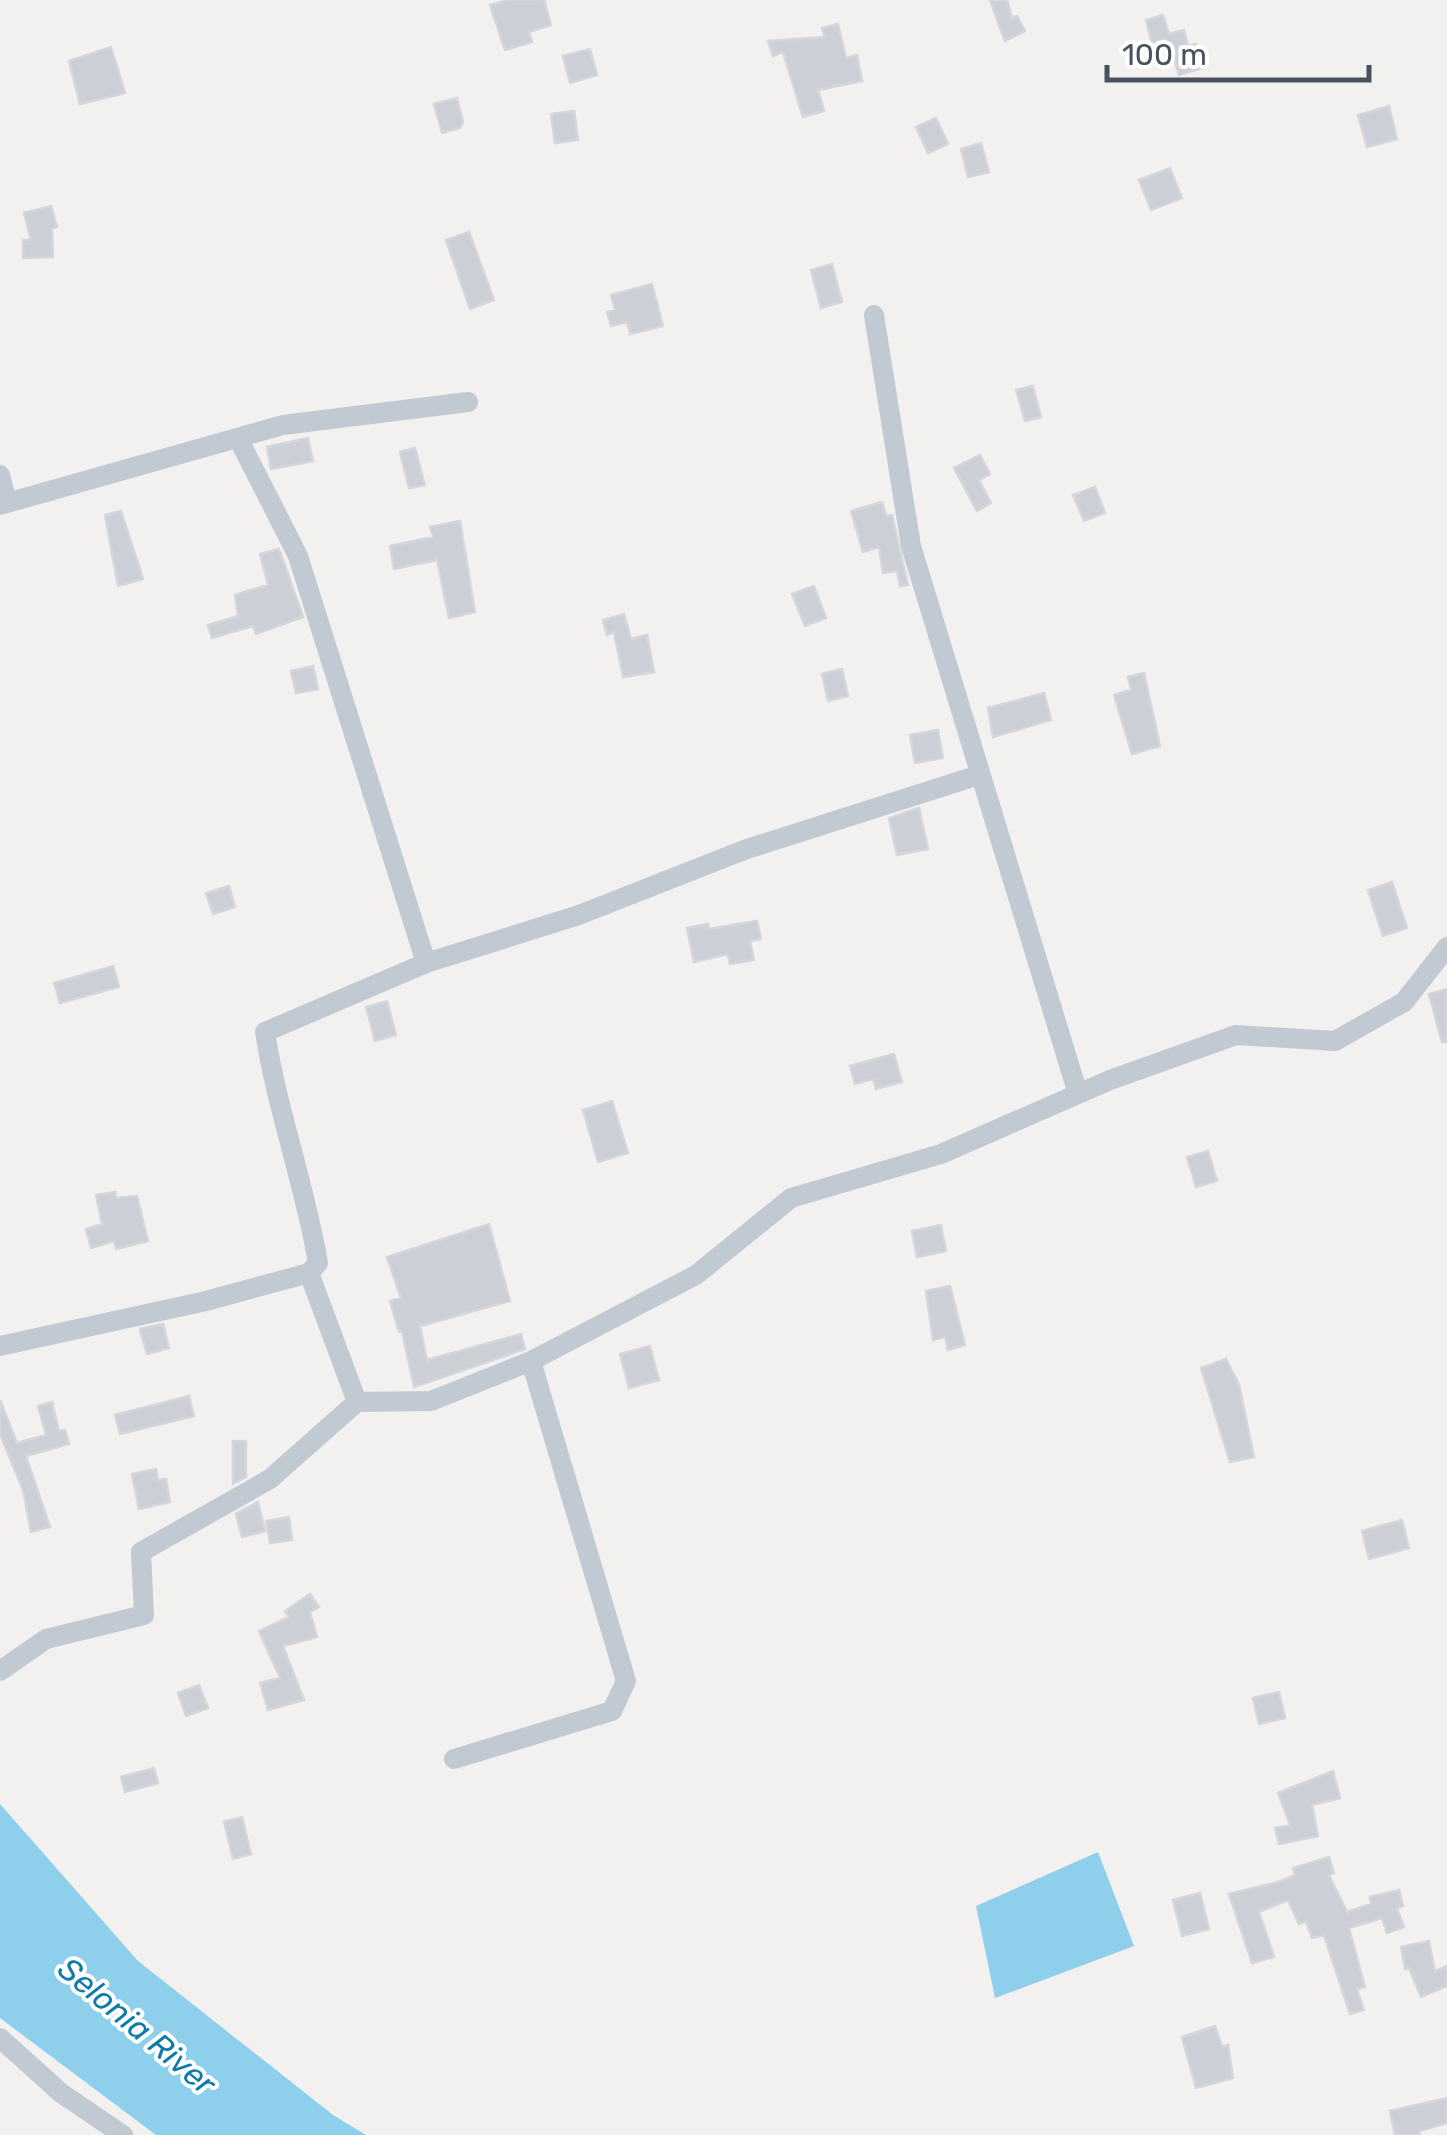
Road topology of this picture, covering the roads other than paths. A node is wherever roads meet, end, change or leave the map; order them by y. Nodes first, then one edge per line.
1 (874, 315) dead end
2 (468, 402) dead end
3 (238, 438) junction
4 (0, 475) edge
5 (4, 504) edge
6 (979, 776) junction
7 (1447, 947) edge
8 (426, 963) junction
9 (1078, 1094) junction
10 (309, 1273) junction
11 (0, 1346) edge
12 (532, 1361) junction
13 (356, 1402) junction
14 (0, 1671) edge
15 (454, 1760) dead end
16 (0, 2038) edge
17 (123, 2135) edge

1 - 6 street
2 - 3 street
3 - 5 street
3 - 8 street
4 - 5 street
6 - 8 street
6 - 9 street
7 - 9 street
8 - 10 street
9 - 12 street
10 - 11 street
10 - 13 street
12 - 13 street
12 - 15 street
13 - 14 street
16 - 17 street

